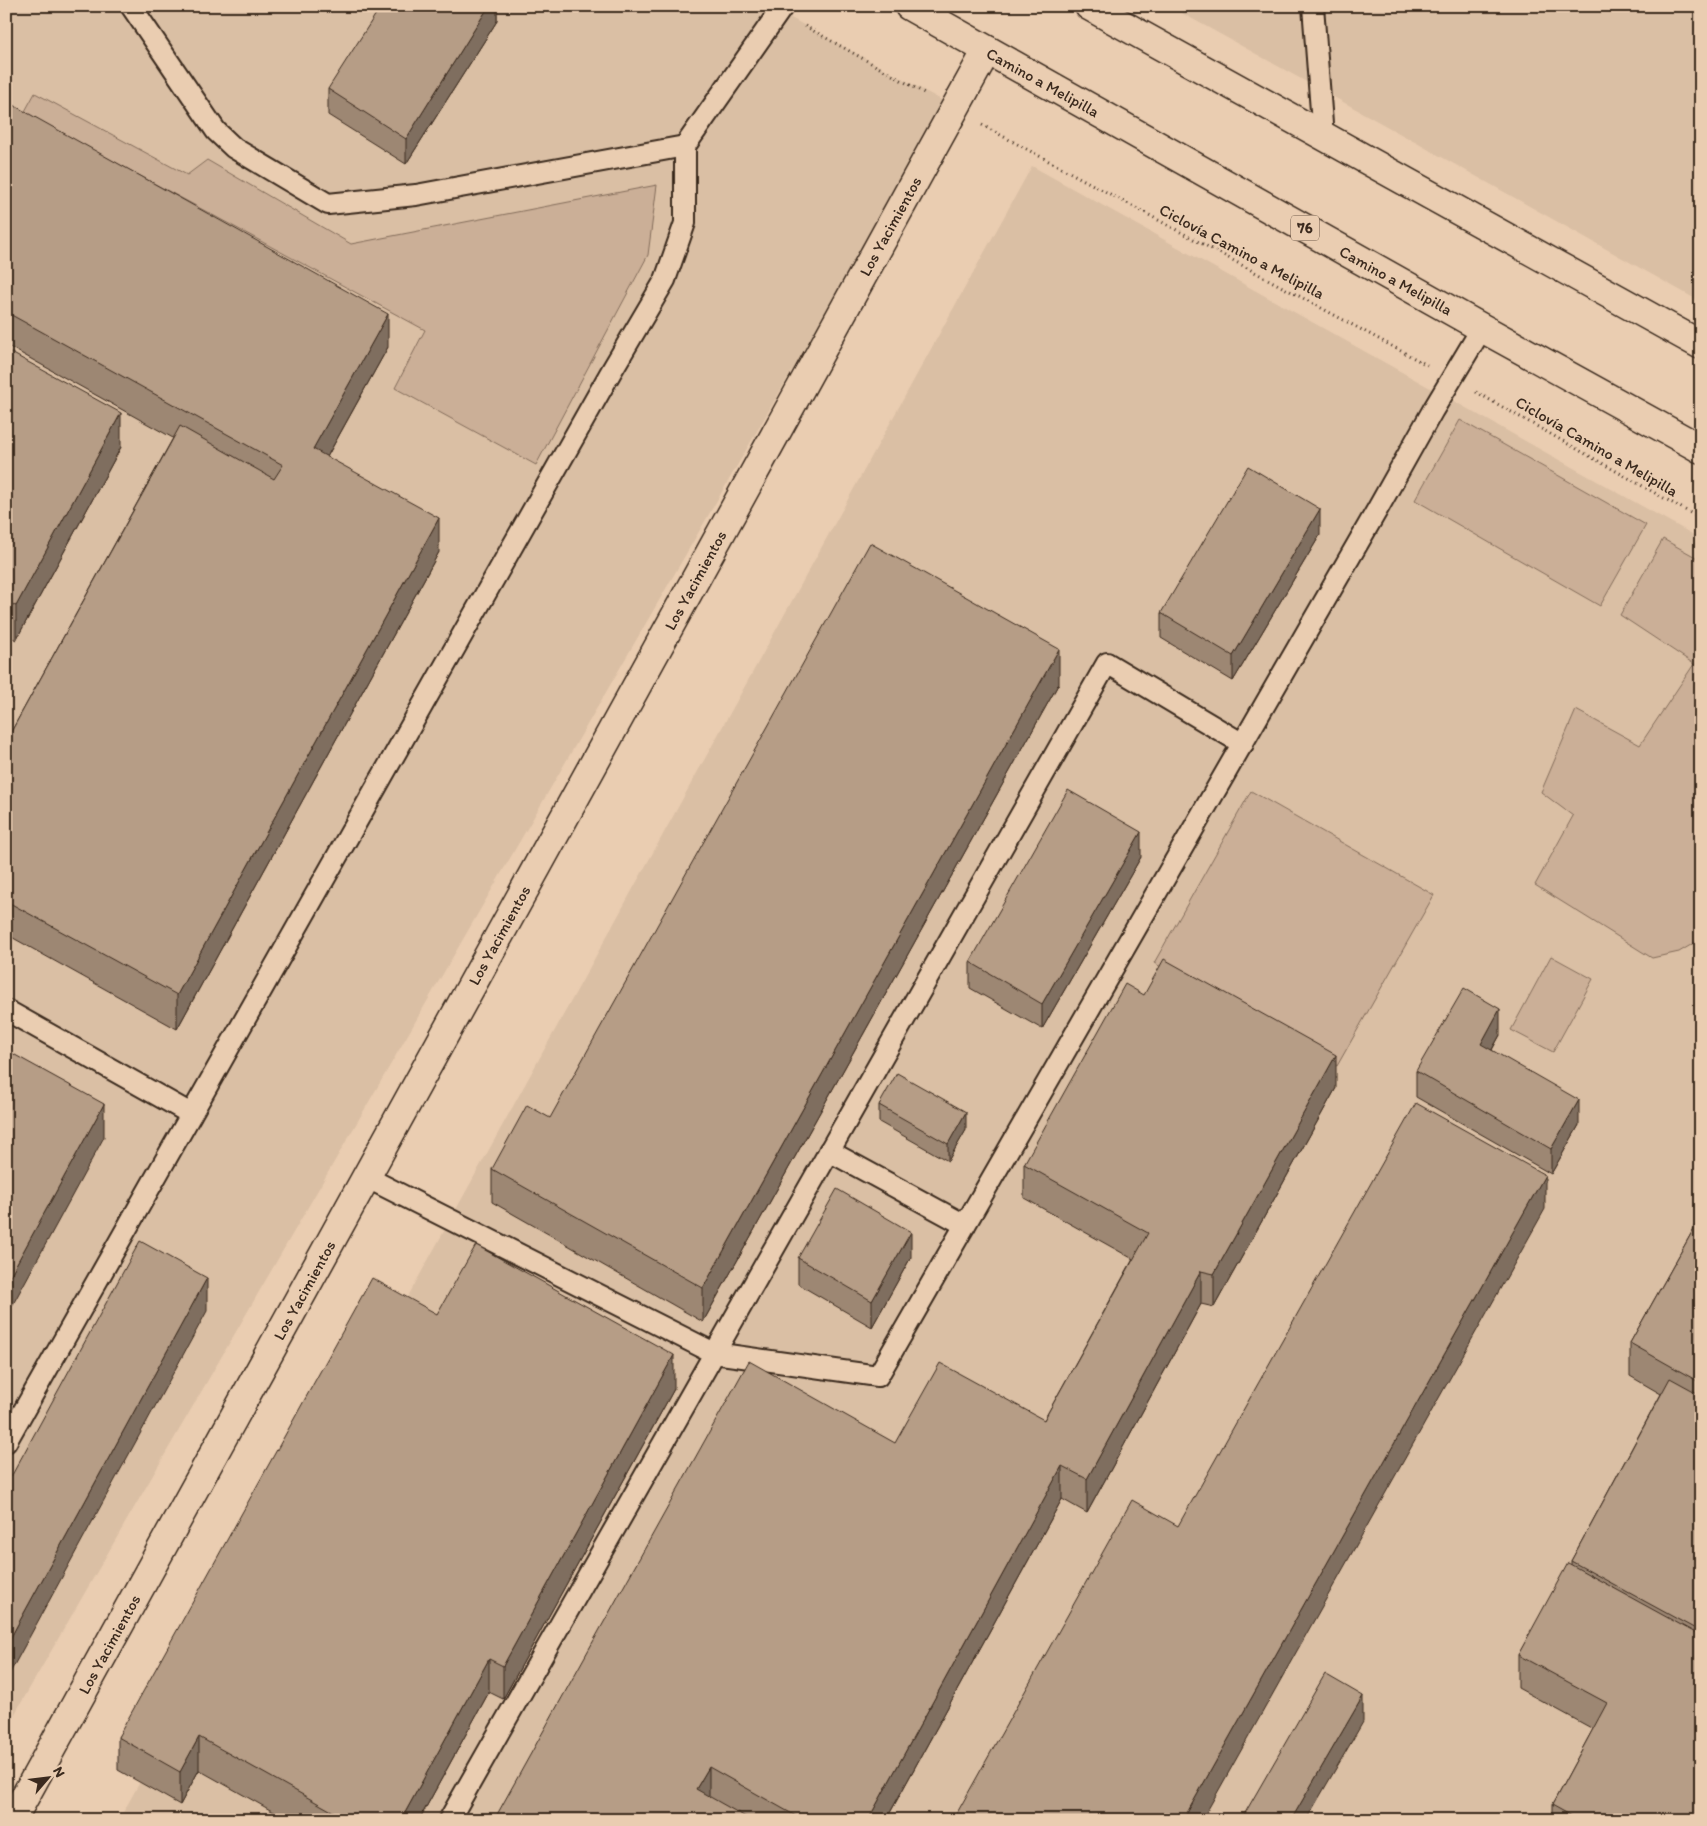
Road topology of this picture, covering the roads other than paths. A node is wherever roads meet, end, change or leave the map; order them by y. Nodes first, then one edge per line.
1 (131, 6) edge
2 (909, 6) edge
3 (1089, 6) edge
4 (1312, 6) edge
5 (781, 9) edge
6 (987, 50) junction
7 (1323, 137) junction
8 (686, 146) junction
9 (1482, 328) junction
10 (1701, 345) edge
11 (1701, 449) edge
12 (1243, 744) junction
13 (6, 1010) edge
14 (191, 1114) junction
15 (829, 1151) junction
16 (366, 1177) junction
17 (965, 1225) junction
18 (714, 1353) junction
19 (6, 1442) edge
20 (12, 1820) edge
21 (449, 1820) edge

1 - 8 lane
2 - 6 street, Camino a Melipilla / 76
3 - 7 street
4 - 7 lane
5 - 8 lane
6 - 9 street, Camino a Melipilla / 76
6 - 16 street, Los Yacimientos
7 - 10 street
8 - 14 lane
9 - 11 street, Camino a Melipilla / 76
9 - 12 lane
12 - 15 lane
12 - 17 lane
13 - 14 lane
14 - 19 lane
15 - 17 lane
15 - 18 lane
16 - 18 lane
16 - 20 street, Los Yacimientos
17 - 18 lane
18 - 21 lane

